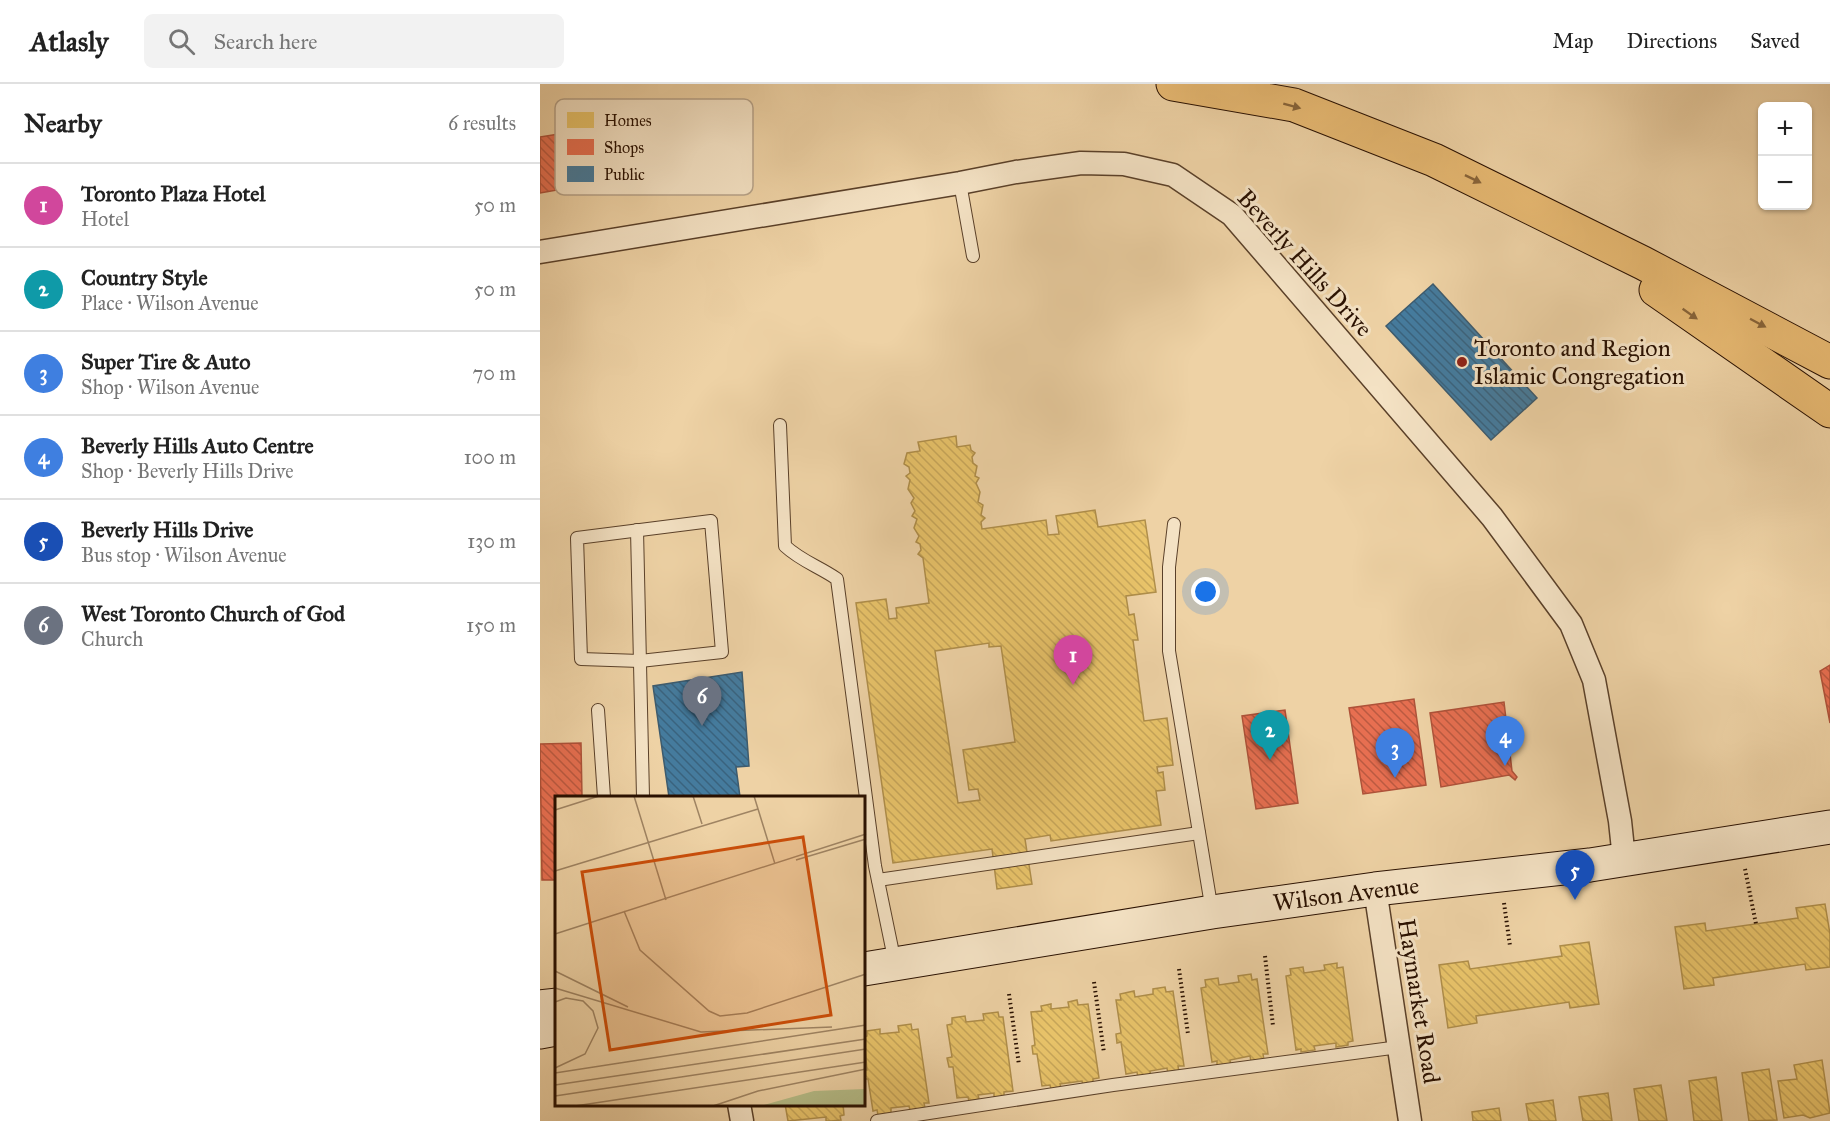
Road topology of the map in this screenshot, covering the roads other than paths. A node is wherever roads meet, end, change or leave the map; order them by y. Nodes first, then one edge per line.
1 (1173, 84) edge
2 (960, 183) junction
3 (1557, 219) junction
4 (540, 252) edge
5 (973, 256) dead end
6 (1830, 362) edge
7 (1830, 411) edge
8 (780, 425) dead end
9 (1174, 524) dead end
10 (637, 530) junction
11 (640, 661) junction
12 (598, 710) dead end
13 (604, 796) edge
14 (643, 796) edge
15 (1830, 827) edge
16 (1199, 833) junction
17 (1624, 860) junction
18 (878, 880) junction
19 (1375, 889) junction
20 (1212, 912) junction
21 (879, 967) edge
22 (555, 1005) edge
23 (540, 1007) edge
24 (555, 1029) edge
25 (540, 1032) edge
26 (1399, 1047) junction
27 (740, 1106) edge
28 (742, 1121) edge
29 (877, 1121) edge
30 (1410, 1121) edge

1 -> 3 highway
2 - 4 street, Beverly Hills Drive
2 - 5 lane
2 - 17 street, Beverly Hills Drive
3 -> 6 highway
3 -> 7 highway
8 - 18 lane
9 - 16 lane
10 - 11 lane
10 - 11 lane
10 - 11 lane
11 - 14 lane
12 - 13 lane
15 - 17 main road, Wilson Avenue
16 - 18 lane
16 - 20 lane
17 - 19 main road, Wilson Avenue
18 - 21 lane
19 - 20 main road, Wilson Avenue
19 - 26 street, Haymarket Road
20 - 21 main road, Wilson Avenue
22 - 23 main road
24 - 25 main road
26 - 29 lane
26 - 30 street, Haymarket Road
27 - 28 street

